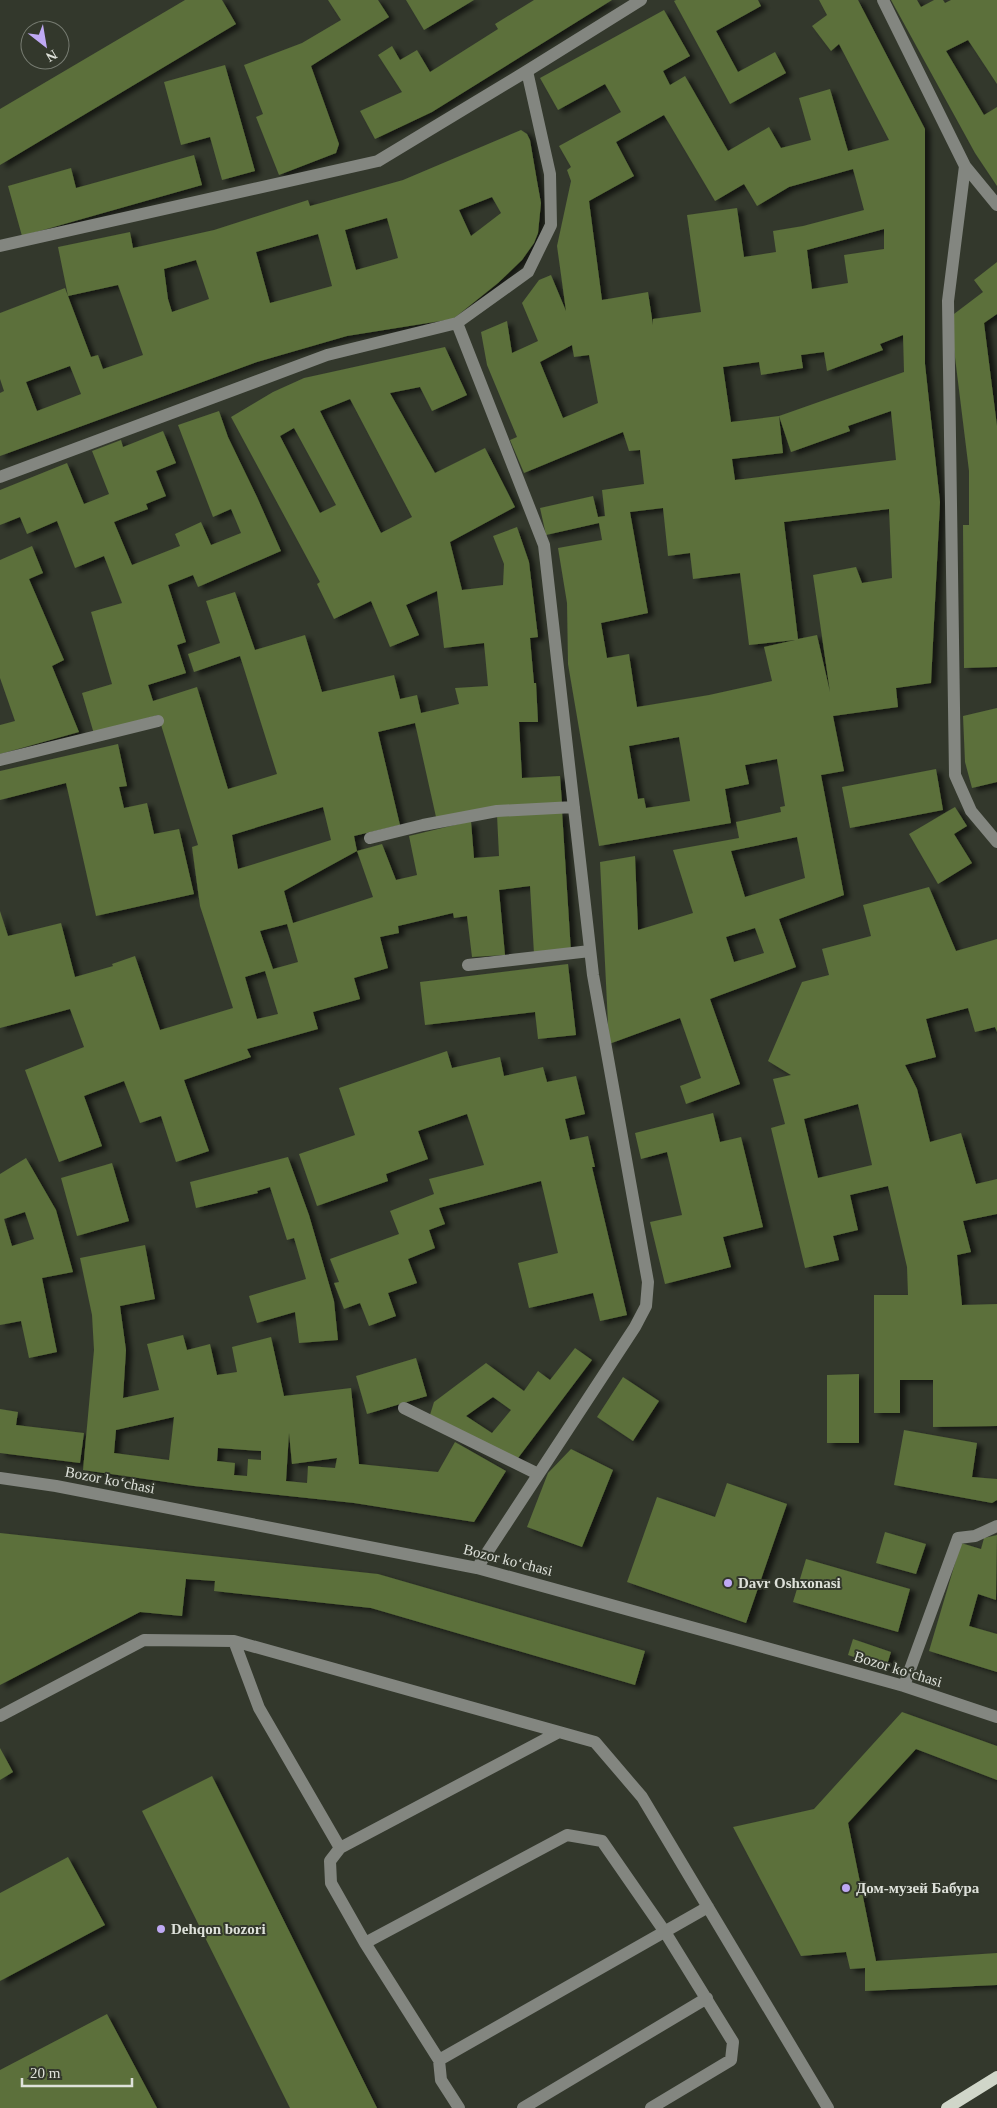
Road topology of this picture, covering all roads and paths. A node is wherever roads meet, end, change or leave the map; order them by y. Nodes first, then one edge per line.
1 (641, 0) edge
2 (883, 0) edge
3 (528, 71) junction
4 (965, 166) junction
5 (997, 205) edge
6 (0, 246) edge
7 (457, 323) junction
8 (0, 476) edge
9 (158, 722) dead end
10 (0, 760) edge
11 (574, 806) junction
12 (370, 838) dead end
13 (997, 842) edge
14 (590, 951) junction
15 (468, 965) dead end
16 (404, 1408) dead end
17 (538, 1474) junction
18 (0, 1478) edge
19 (997, 1526) edge
20 (478, 1568) junction
21 (234, 1641) junction
22 (904, 1686) junction
23 (0, 1716) edge
24 (997, 1717) edge
25 (559, 1732) junction
26 (340, 1848) junction
27 (708, 1908) junction
28 (665, 1932) junction
29 (366, 1943) junction
30 (706, 1998) junction
31 (439, 2060) junction
32 (997, 2077) edge
33 (460, 2108) edge
34 (523, 2108) edge
35 (651, 2108) edge
36 (828, 2108) edge
37 (947, 2108) edge

1 - 3 street
2 - 4 street
3 - 6 street
3 - 7 street
4 - 5 street
4 - 13 street
7 - 8 street
7 - 11 street
9 - 10 street
11 - 12 street
11 - 14 street
14 - 15 street
14 - 17 street
16 - 17 street
17 - 20 street
18 - 20 street, Bozor koʻchasi
19 - 22 street
20 - 22 street, Bozor koʻchasi
21 - 23 street
21 - 25 street
21 - 26 street
22 - 24 street, Bozor koʻchasi
25 - 26 street
25 - 27 street
26 - 29 street
27 - 28 street
27 - 36 street
28 - 29 street
28 - 30 street
28 - 31 street
29 - 31 street
30 - 34 street
30 - 35 street
31 - 33 street
32 - 37 main road

